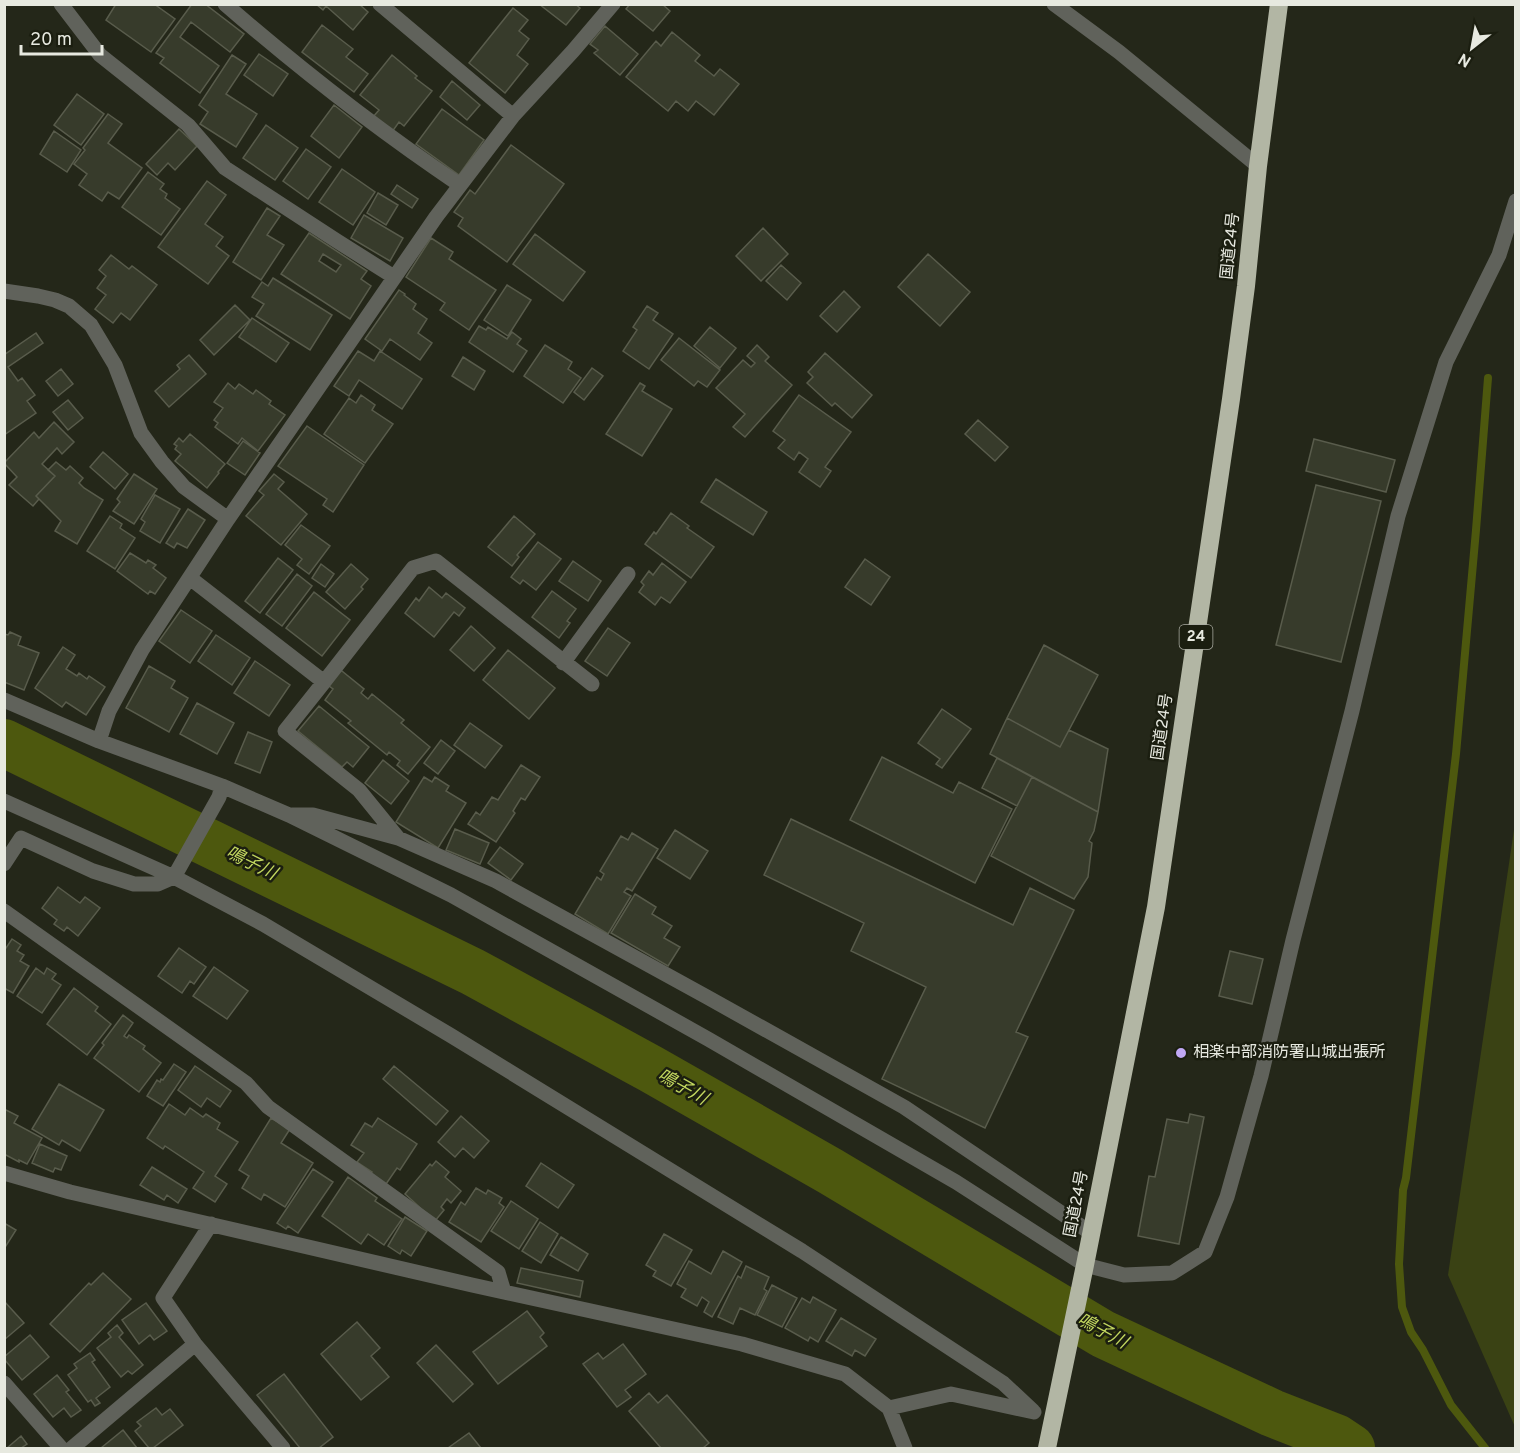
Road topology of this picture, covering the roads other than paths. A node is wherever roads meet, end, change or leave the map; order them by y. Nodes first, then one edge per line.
1 (61, 4) edge
2 (225, 4) edge
3 (380, 4) edge
4 (613, 4) edge
5 (1054, 4) edge
6 (1279, 4) edge
7 (513, 116) junction
8 (1258, 166) junction
9 (460, 185) junction
10 (1515, 201) edge
11 (394, 277) junction
12 (4, 291) edge
13 (228, 519) junction
14 (628, 574) dead end
15 (190, 578) junction
16 (564, 663) junction
17 (324, 682) junction
18 (592, 684) dead end
19 (4, 700) edge
20 (99, 741) junction
21 (220, 792) junction
22 (4, 801) edge
23 (289, 815) junction
24 (398, 838) junction
25 (4, 864) edge
26 (177, 873) junction
27 (4, 911) edge
28 (4, 1173) edge
29 (211, 1224) junction
30 (1091, 1233) junction
31 (1085, 1264) junction
32 (504, 1292) junction
33 (195, 1344) junction
34 (4, 1383) edge
35 (889, 1408) junction
36 (1055, 1410) junction
37 (1033, 1411) junction
38 (61, 1449) edge
39 (72, 1449) edge
40 (283, 1449) edge
41 (905, 1449) edge
42 (1047, 1449) edge

1 - 11 street
2 - 9 street
3 - 7 street
4 - 7 street
5 - 8 street
6 - 8 highway, 国道24号 / 24
7 - 9 street
8 - 30 highway, 国道24号 / 24
9 - 11 street
10 - 31 street
11 - 13 street
12 - 13 street
13 - 15 street
14 - 16 street
15 - 17 street
15 - 20 street
16 - 17 street
16 - 18 street
17 - 24 street
19 - 20 street
20 - 21 street
21 - 23 street
21 - 26 street
22 - 26 street
23 - 24 street
23 - 31 street
24 - 30 street
25 - 26 street
26 - 37 street
27 - 32 street
28 - 29 street
29 - 32 street
29 - 33 street
30 - 31 highway, 国道24号 / 24
31 - 36 highway, 国道24号 / 24
32 - 35 street
33 - 39 street
33 - 40 street
34 - 38 street
35 - 37 street
35 - 41 street
36 - 37 street
36 - 42 highway, 国道24号 / 24

